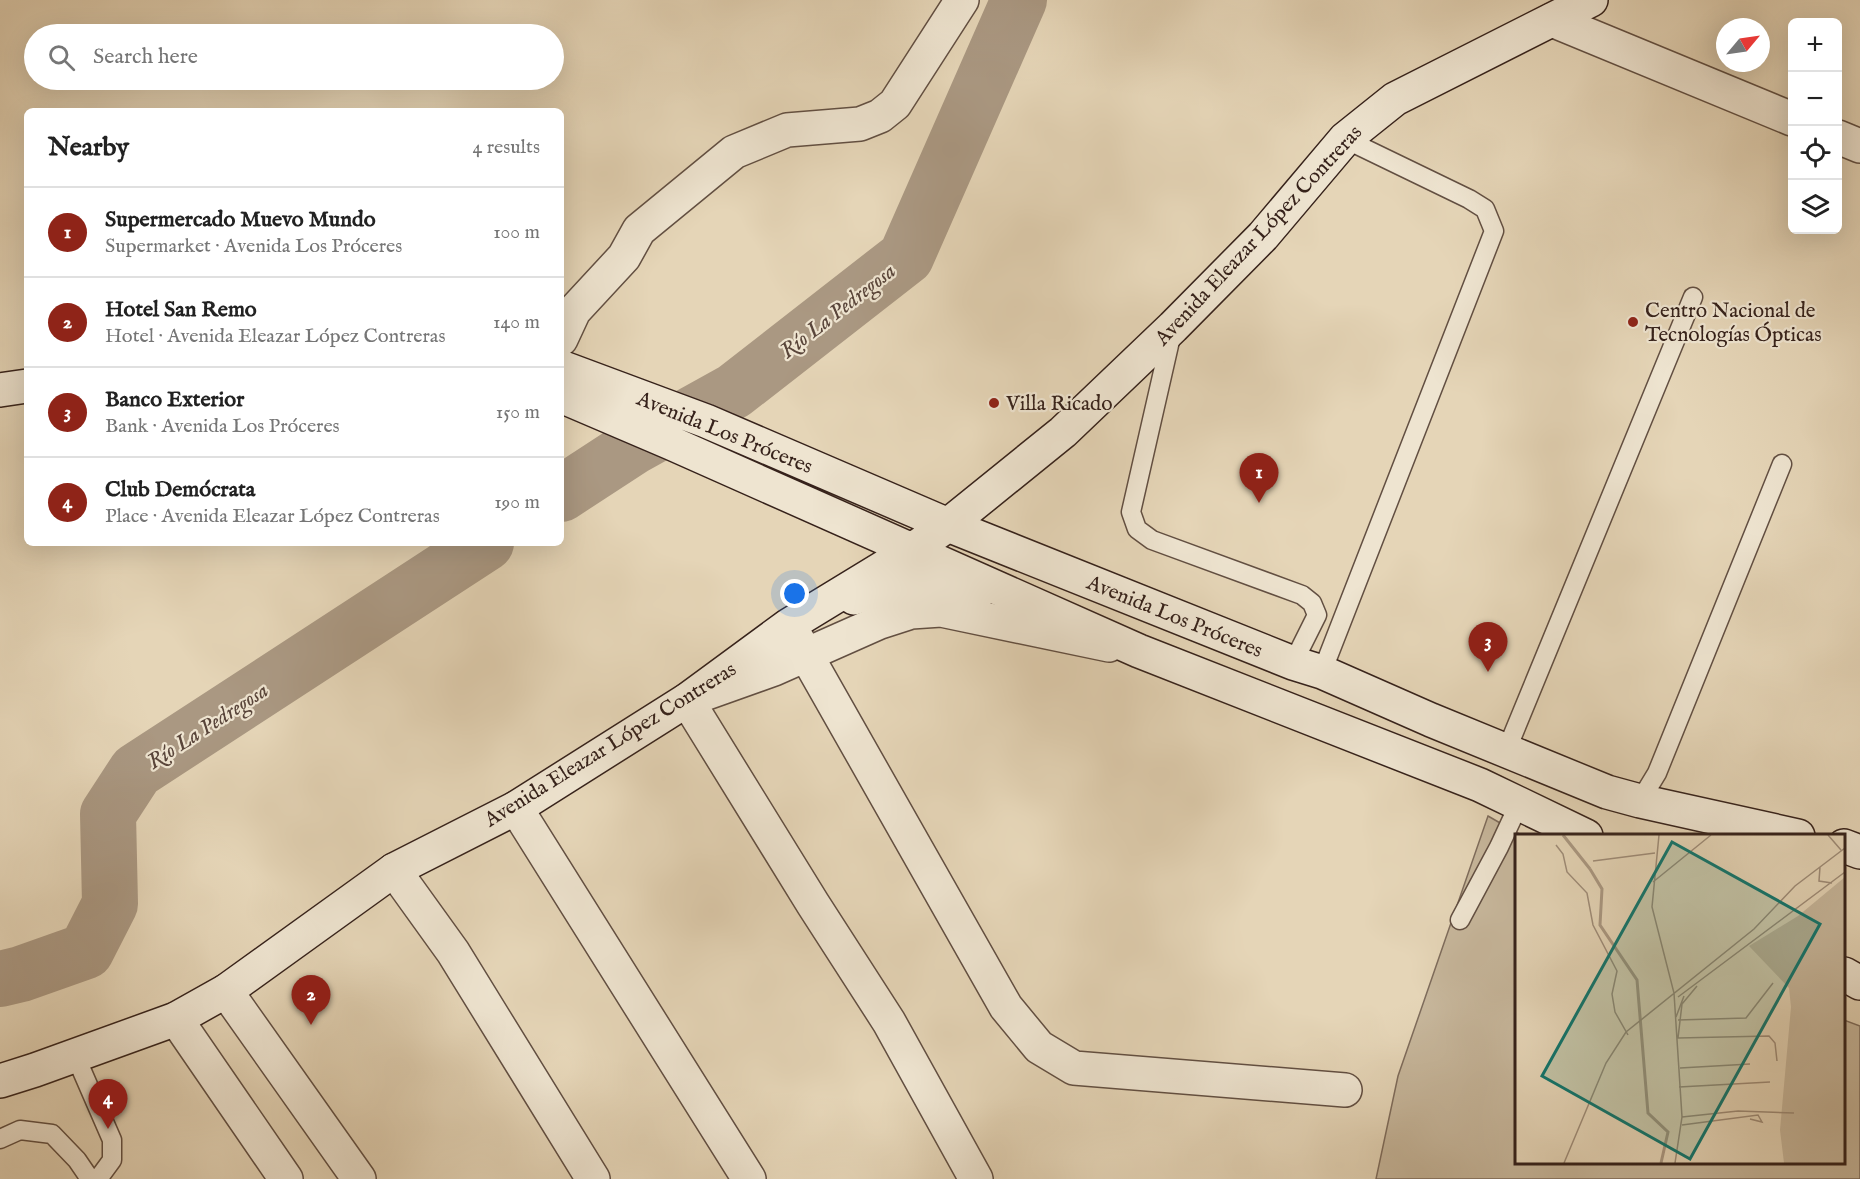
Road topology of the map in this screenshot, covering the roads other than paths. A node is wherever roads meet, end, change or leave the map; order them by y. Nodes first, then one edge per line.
1 (962, 0) edge
2 (1588, 1) edge
3 (1552, 20) junction
4 (1788, 117) edge
5 (1345, 139) junction
6 (1842, 139) edge
7 (1860, 147) edge
8 (1693, 297) dead end
9 (1173, 327) junction
10 (564, 333) edge
11 (564, 368) edge
12 (24, 386) edge
13 (0, 390) edge
14 (564, 397) edge
15 (1782, 464) dead end
16 (948, 525) junction
17 (912, 550) junction
18 (798, 620) junction
19 (1139, 651) junction
20 (807, 655) junction
21 (1307, 668) junction
22 (687, 700) junction
23 (1507, 749) junction
24 (1640, 801) junction
25 (1520, 804) junction
26 (516, 808) junction
27 (1582, 834) edge
28 (1789, 834) edge
29 (1845, 846) edge
30 (1860, 852) edge
31 (394, 870) junction
32 (1460, 920) dead end
33 (1845, 975) edge
34 (1860, 983) edge
35 (226, 991) junction
36 (176, 1018) junction
37 (75, 1055) junction
38 (0, 1081) edge
39 (1345, 1090) dead end
40 (0, 1139) edge
41 (90, 1179) edge
42 (98, 1179) edge
43 (286, 1179) edge
44 (359, 1179) edge
45 (593, 1179) edge
46 (749, 1179) edge
47 (976, 1179) edge

1 - 10 street
2 - 3 street, Avenida Eleazar López Contreras
3 - 4 street
3 - 5 street, Avenida Eleazar López Contreras
5 - 9 street, Avenida Eleazar López Contreras
5 - 21 lane
6 - 7 street
8 - 23 lane
9 - 16 street, Avenida Eleazar López Contreras
9 - 21 lane
11 - 16 street, Avenida Los Próceres
12 - 13 street
14 - 17 street, Avenida Los Próceres
15 - 24 lane
16 - 17 street, Avenida Eleazar López Contreras
16 - 21 street, Avenida Los Próceres
17 - 18 street, Avenida Eleazar López Contreras
17 - 19 street, Avenida Los Próceres
18 - 19 street
18 - 20 street
18 - 22 street, Avenida Eleazar López Contreras
19 - 20 street
19 - 25 street, Avenida Los Próceres
20 - 22 street
20 - 39 street
21 - 23 street, Avenida Los Próceres
22 - 26 street, Avenida Eleazar López Contreras
22 - 47 street
23 - 24 street, Avenida Los Próceres
24 - 28 street, Avenida Los Próceres
25 - 27 street, Avenida Los Próceres
25 - 32 lane
26 - 31 street, Avenida Eleazar López Contreras
26 - 46 street
29 - 30 street
31 - 35 street, Avenida Eleazar López Contreras
31 - 45 street
33 - 34 street
35 - 36 street, Avenida Eleazar López Contreras
35 - 44 street
36 - 37 street, Avenida Eleazar López Contreras
36 - 43 street
37 - 38 street, Avenida Eleazar López Contreras
37 - 42 lane
40 - 41 lane

